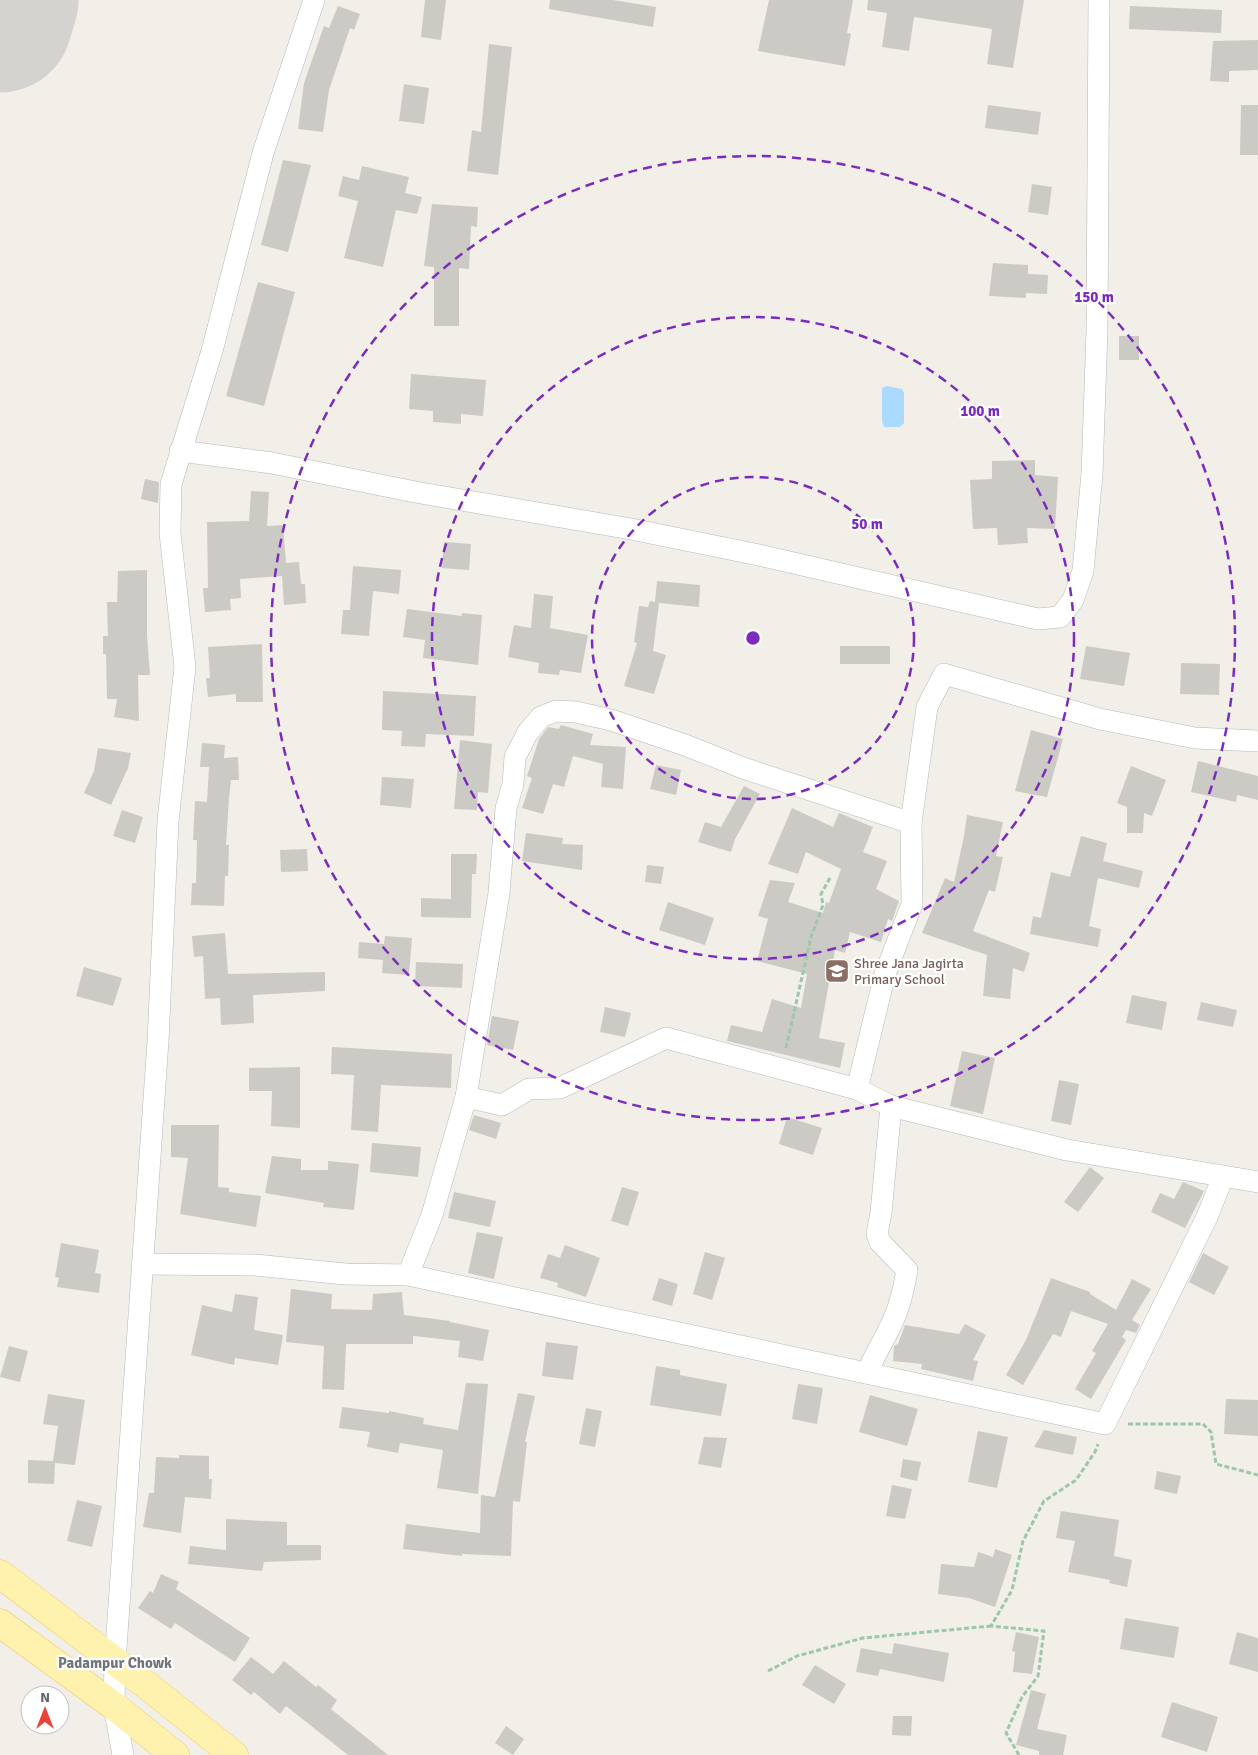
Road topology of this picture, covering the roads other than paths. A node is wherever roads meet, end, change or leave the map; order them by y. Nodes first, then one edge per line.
1 (314, 0) edge
2 (1099, 0) edge
3 (180, 451) junction
4 (1258, 741) edge
5 (911, 823) junction
6 (857, 1089) junction
7 (466, 1097) junction
8 (891, 1106) junction
9 (1223, 1177) junction
10 (1258, 1182) edge
11 (143, 1264) junction
12 (408, 1275) junction
13 (868, 1373) junction
14 (0, 1574) edge
15 (0, 1623) edge
16 (115, 1663) junction
17 (114, 1706) junction
18 (123, 1755) edge
19 (175, 1755) edge
20 (234, 1755) edge

1 - 3 street
2 - 3 street
3 - 11 street
4 - 5 street
5 - 6 street
5 - 7 street
6 - 7 street
6 - 8 street
7 - 12 street
8 - 9 street
8 - 13 street
9 - 10 street
9 - 13 street
11 - 12 street
11 - 16 street
12 - 13 street
14 - 16 main road
15 - 17 main road
16 - 17 street
16 - 20 main road
17 - 18 street
17 - 19 main road

